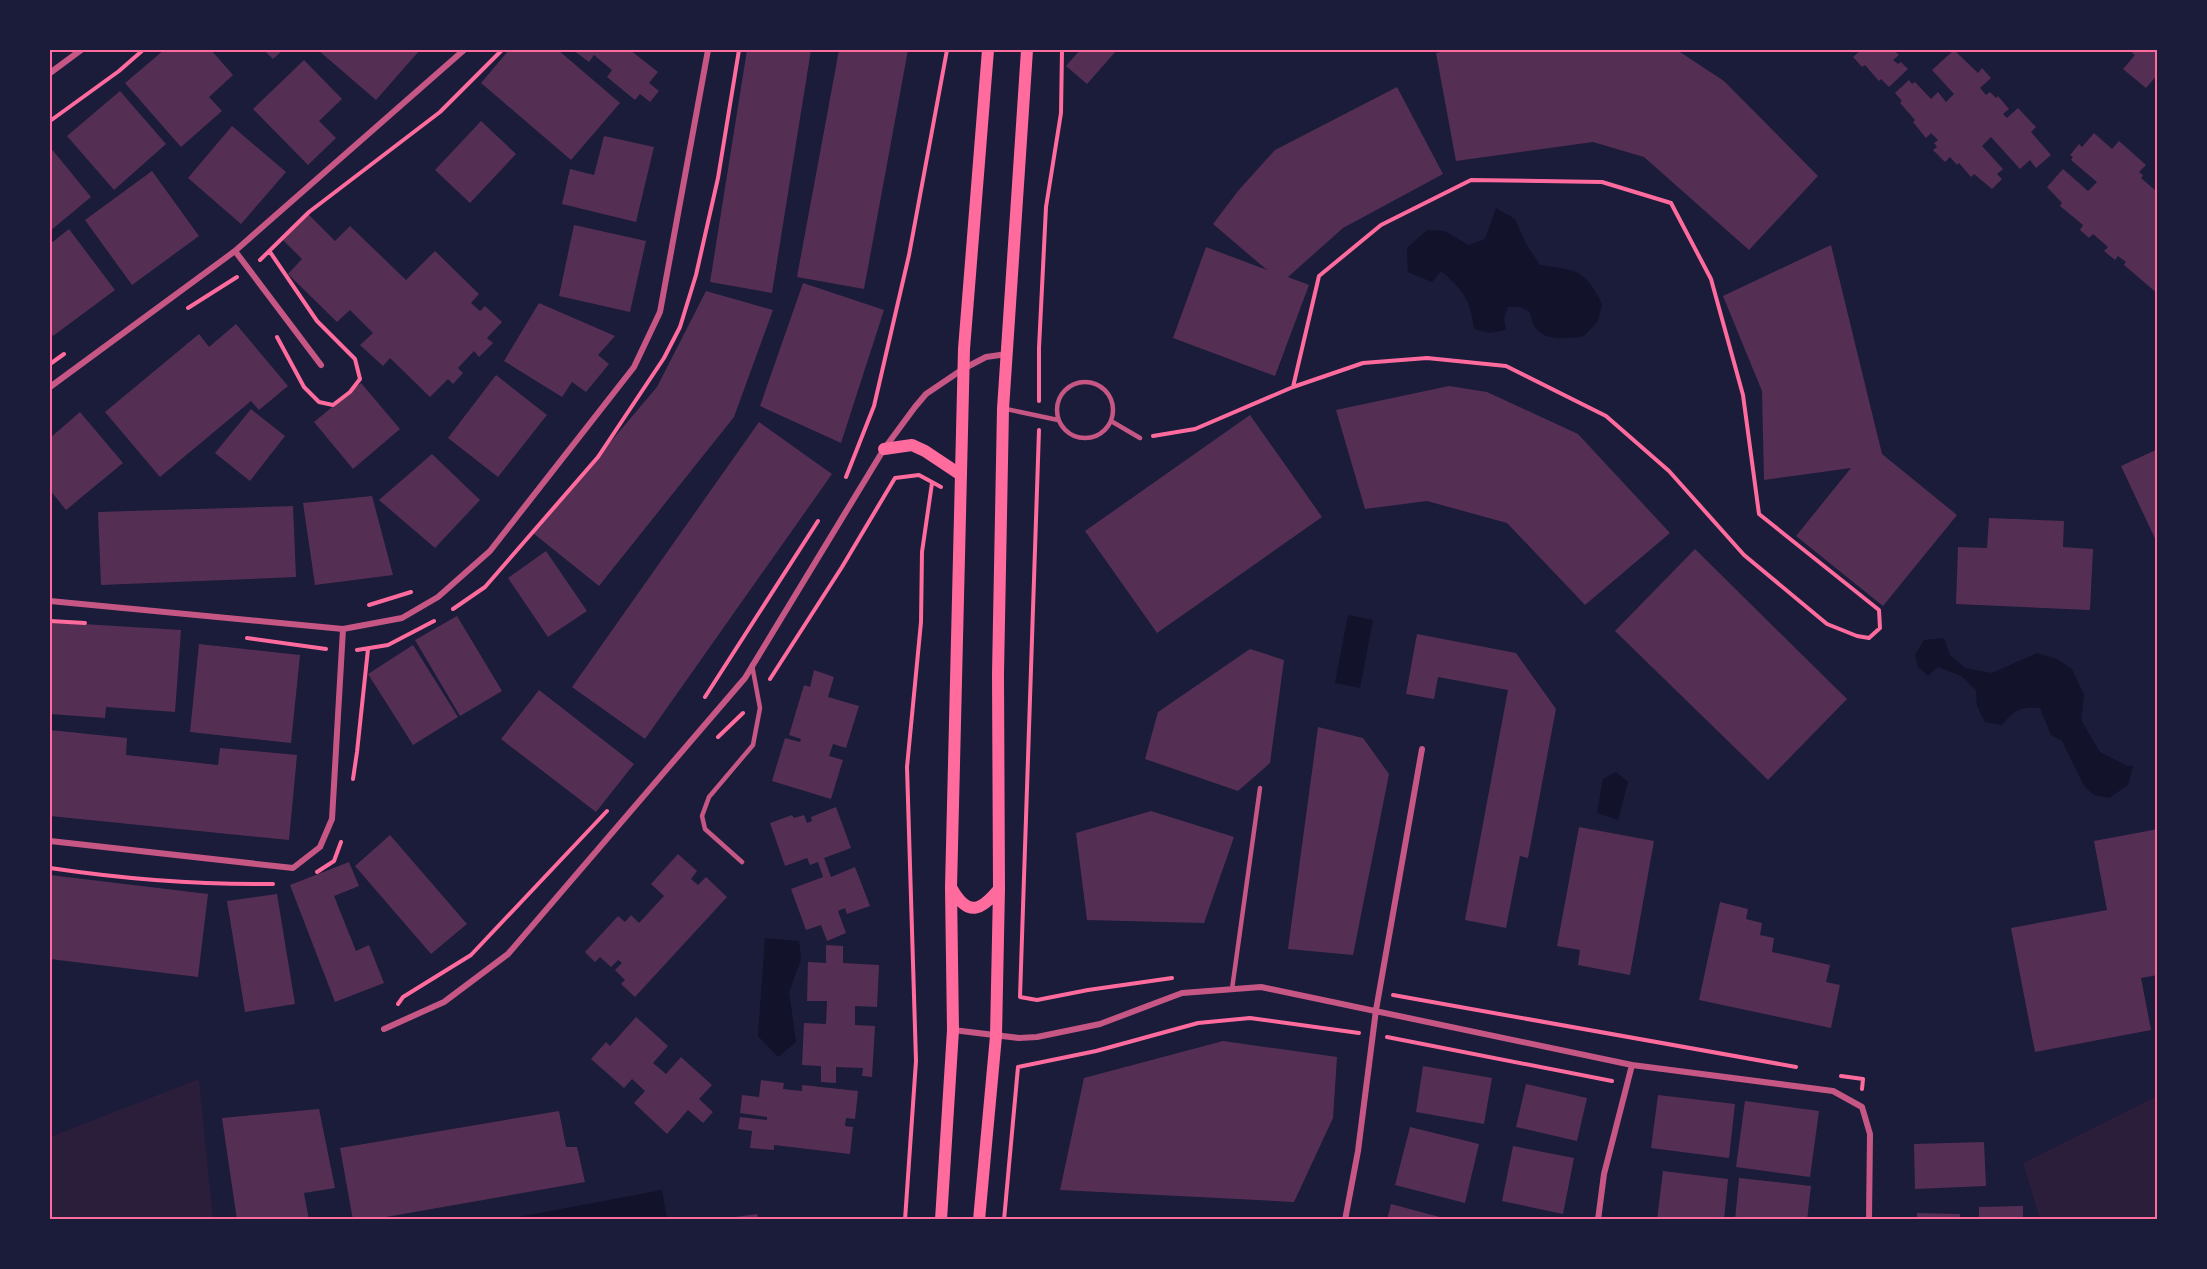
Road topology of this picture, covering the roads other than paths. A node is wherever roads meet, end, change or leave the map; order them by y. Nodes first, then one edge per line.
1 (81, 50) edge
2 (464, 50) edge
3 (708, 50) edge
4 (988, 50) edge
5 (1028, 50) edge
6 (50, 72) edge
7 (235, 251) junction
8 (1007, 353) junction
9 (321, 365) dead end
10 (963, 369) junction
11 (50, 387) edge
12 (1003, 409) junction
13 (1058, 420) junction
14 (1111, 422) junction
15 (1140, 438) road end
16 (884, 449) junction
17 (961, 475) junction
18 (50, 601) edge
19 (343, 629) junction
20 (752, 665) junction
21 (1422, 750) dead end
22 (1260, 788) dead end
23 (50, 841) edge
24 (742, 862) dead end
25 (951, 888) junction
26 (999, 889) junction
27 (1232, 989) junction
28 (1376, 1010) junction
29 (384, 1029) dead end
30 (953, 1030) junction
31 (996, 1036) junction
32 (1632, 1065) junction
33 (941, 1220) edge
34 (979, 1220) edge
35 (1345, 1220) edge
36 (1598, 1220) edge
37 (1869, 1220) edge

1 - 6 street
2 - 7 street
3 - 19 street
4 - 10 main road
5 - 8 main road
7 - 9 street
7 - 11 street
8 - 10 street
8 - 12 main road
10 - 16 street
10 - 17 main road
12 - 13 lane
12 - 26 main road
13 - 14 lane
13 - 14 lane
14 - 15 lane
16 - 17 main road
16 - 20 street
17 - 25 main road
18 - 19 street
19 - 23 street
20 - 24 lane
20 - 29 street
21 - 28 street
22 - 27 lane
25 - 26 main road
25 - 30 main road
26 - 31 main road
27 - 28 street
27 - 31 street
28 - 32 street
28 - 35 street
30 - 31 street
30 - 33 main road
31 - 34 main road
32 - 36 street
32 - 37 street

